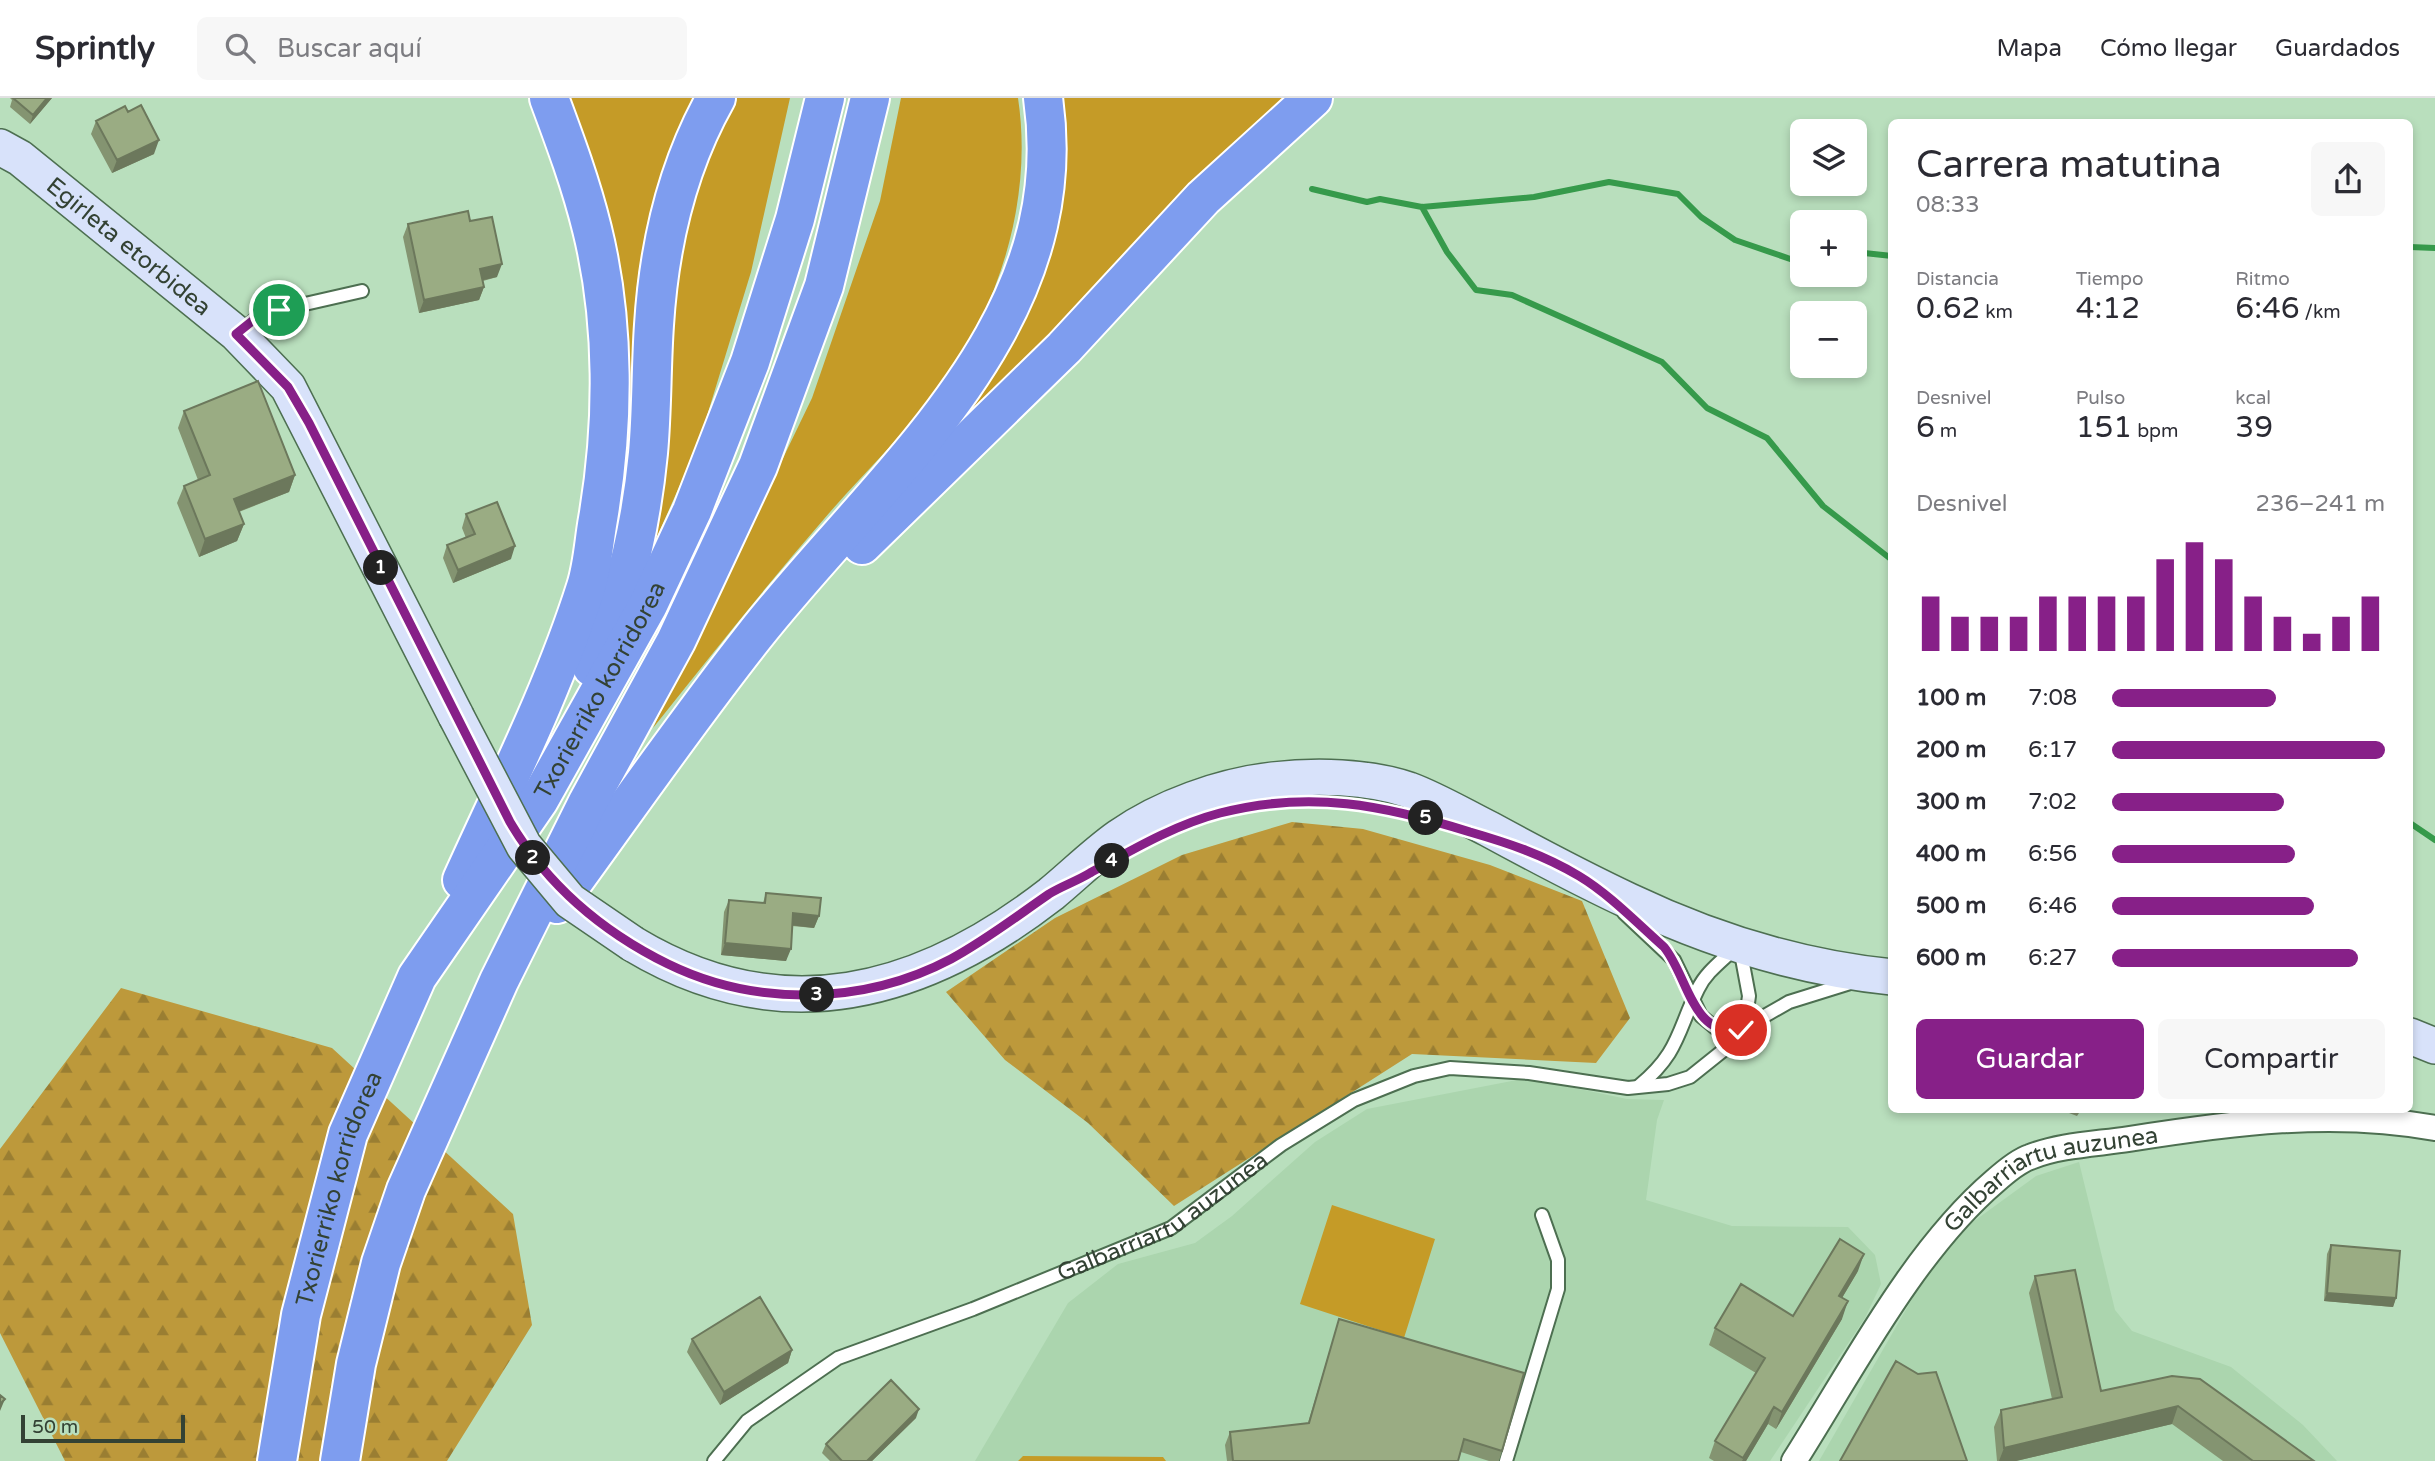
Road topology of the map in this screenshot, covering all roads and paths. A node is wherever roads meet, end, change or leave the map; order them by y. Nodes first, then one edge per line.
1 (549, 98) edge
2 (716, 98) edge
3 (825, 98) edge
4 (870, 98) edge
5 (1043, 98) edge
6 (1313, 98) edge
7 (0, 146) edge
8 (362, 291) dead end
9 (236, 334) junction
10 (703, 705) junction
11 (1580, 877) junction
12 (476, 889) junction
13 (1739, 944) junction
14 (417, 977) junction
15 (1888, 977) edge
16 (499, 981) junction
17 (1693, 1002) junction
18 (1741, 1030) junction
19 (2413, 1037) edge
20 (2435, 1046) edge
21 (2413, 1054) edge
22 (2435, 1061) edge
23 (1639, 1086) junction
24 (2435, 1128) edge
25 (1542, 1214) dead end
26 (278, 1461) edge
27 (340, 1461) edge
28 (714, 1461) edge
29 (1506, 1461) edge
30 (1794, 1461) edge

1 - 14 highway
2 - 12 highway
3 - 12 highway, Txorierriko korridorea
4 - 16 highway, Txorierriko korridorea
5 - 10 highway
6 - 10 highway
7 - 9 street, Egirleta etorbidea
8 - 9 lane
9 - 11 street, Egirleta etorbidea, bridge
10 - 16 highway
11 - 13 street
11 - 17 lane
12 - 14 highway, Txorierriko korridorea
13 - 15 street
13 - 17 lane
13 - 18 lane
14 - 26 highway, Txorierriko korridorea
15 - 18 lane
16 - 27 highway, Txorierriko korridorea
17 - 18 lane
17 - 23 lane
18 - 23 lane, Galbarriartu auzunea
19 - 20 street
21 - 22 street
23 - 28 lane, Galbarriartu auzunea
24 - 30 street, Galbarriartu auzunea
25 - 29 lane

